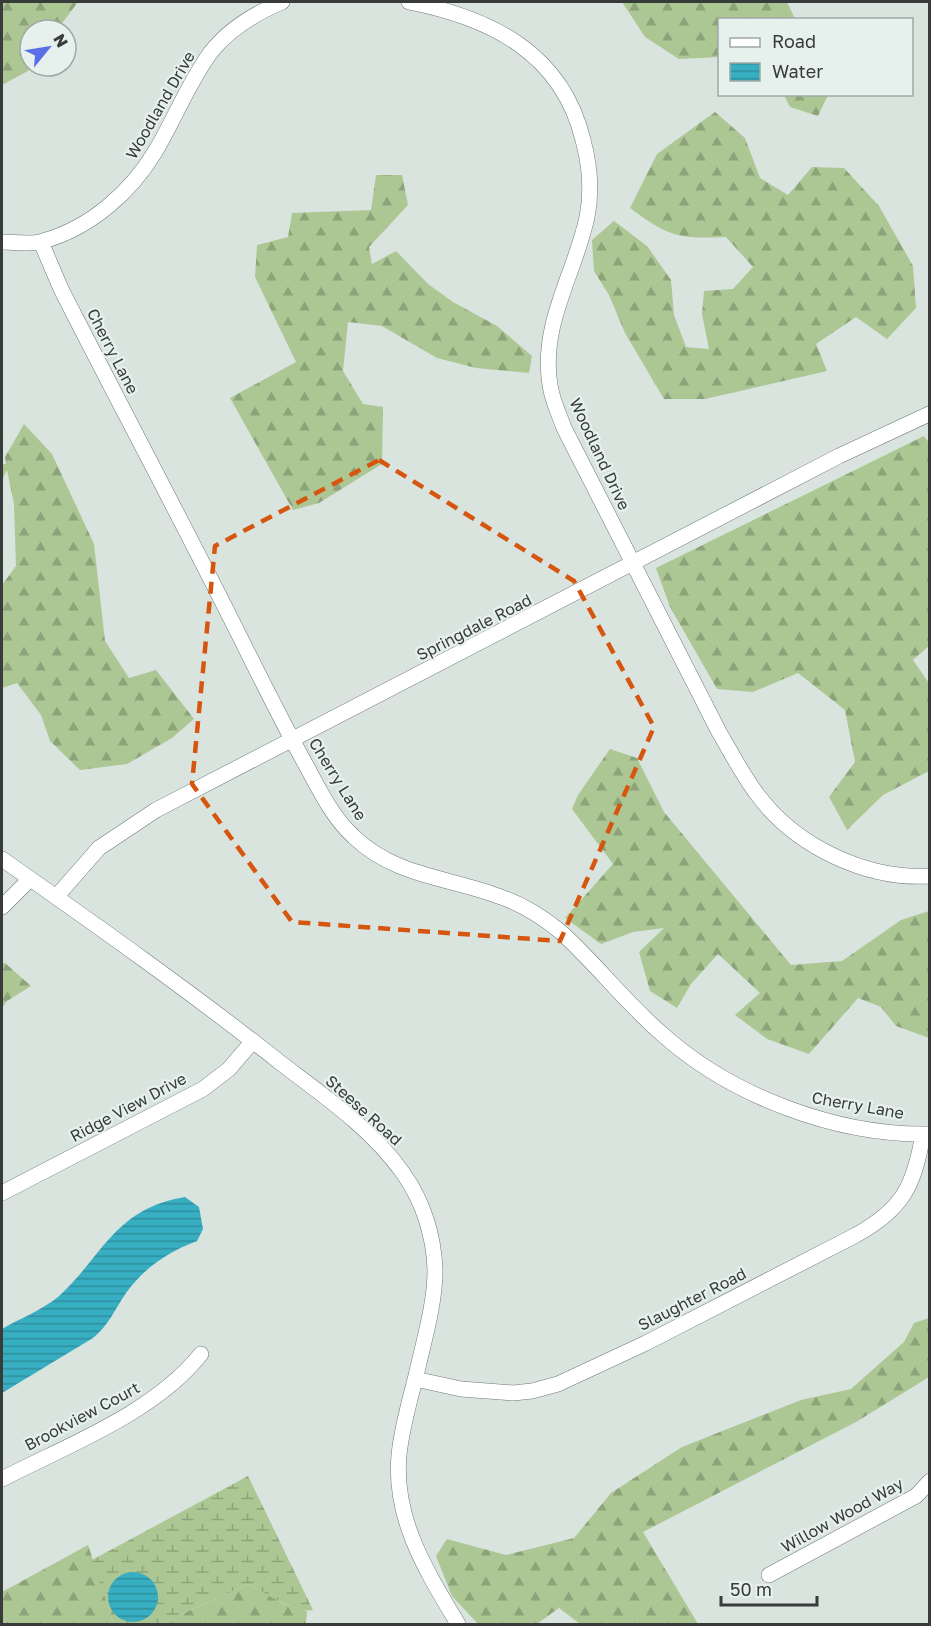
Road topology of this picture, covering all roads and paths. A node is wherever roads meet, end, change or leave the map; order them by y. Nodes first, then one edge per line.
1 (282, 2) edge
2 (409, 2) edge
3 (260, 6) edge
4 (2, 242) edge
5 (41, 242) junction
6 (929, 414) edge
7 (633, 564) junction
8 (292, 741) junction
9 (2, 859) edge
10 (930, 876) edge
11 (30, 879) junction
12 (56, 897) junction
13 (2, 907) edge
14 (253, 1041) junction
15 (926, 1134) edge
16 (5, 1191) edge
17 (201, 1354) dead end
18 (415, 1379) junction
19 (2, 1479) edge
20 (930, 1481) edge
21 (769, 1575) dead end
22 (458, 1624) edge

1 - 3 street, Woodland Drive
2 - 7 street, Woodland Drive
3 - 5 street, Woodland Drive
4 - 5 street, Woodland Drive
5 - 8 street, Cherry Lane
6 - 7 street, Springdale Road
7 - 8 street, Springdale Road
7 - 10 street, Woodland Drive
8 - 12 street, Springdale Road
8 - 15 street, Cherry Lane
9 - 11 street, Steese Road
11 - 12 street, Steese Road
11 - 13 street
12 - 14 street, Steese Road
14 - 16 street, Ridge View Drive
14 - 18 street, Steese Road
15 - 18 street, Slaughter Road
17 - 19 street, Brookview Court
18 - 22 street, Steese Road
20 - 21 street, Willow Wood Way

